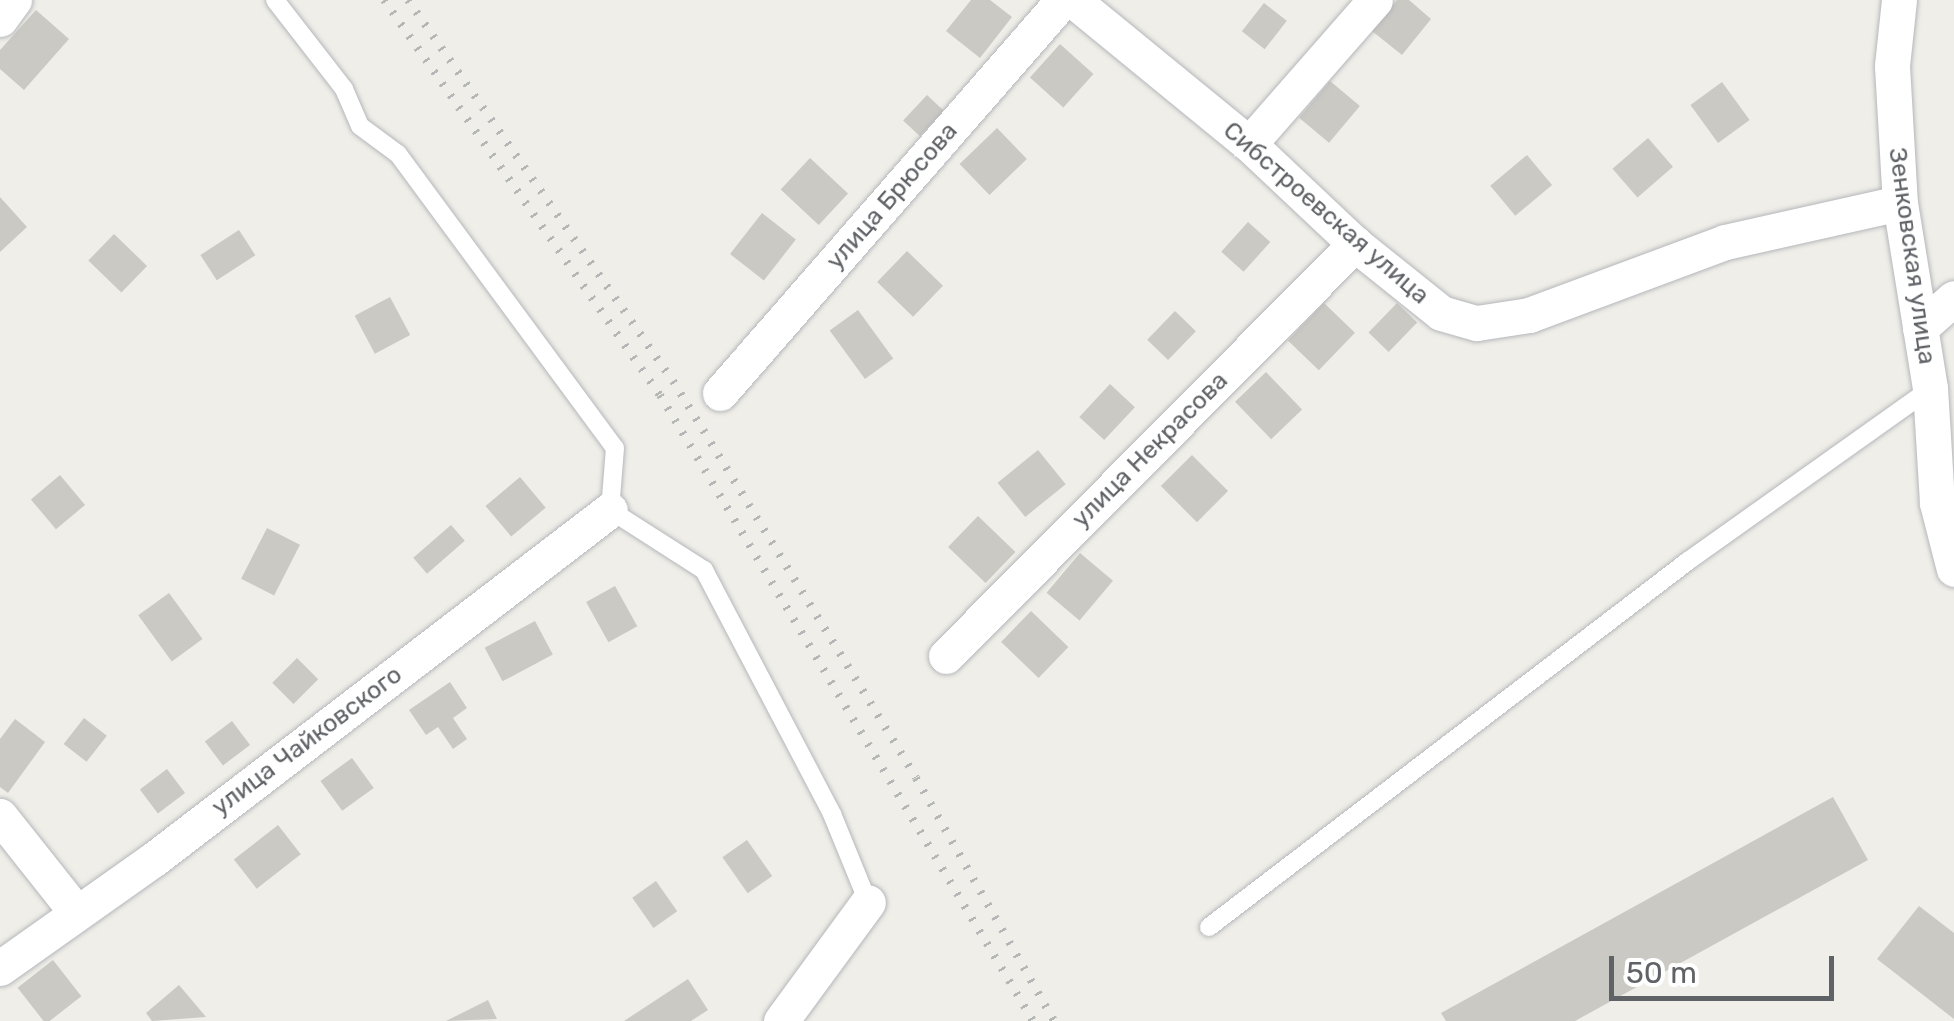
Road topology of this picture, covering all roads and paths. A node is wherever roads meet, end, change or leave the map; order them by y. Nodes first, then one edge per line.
1 (14, 0) edge
2 (275, 0) edge
3 (1063, 0) edge
4 (1073, 0) edge
5 (1376, 0) edge
6 (1899, 0) edge
7 (0, 19) edge
8 (1249, 144) junction
9 (1900, 203) junction
10 (1355, 244) junction
11 (1954, 298) edge
12 (1920, 328) junction
13 (1930, 388) junction
14 (720, 393) dead end
15 (1946, 500) edge
16 (610, 510) junction
17 (1954, 569) edge
18 (946, 656) dead end
19 (0, 816) edge
20 (868, 902) joint
21 (76, 912) junction
22 (1209, 927) dead end
23 (0, 968) edge
24 (781, 1021) edge

1 - 7 street
2 - 16 lane
3 - 14 street, улица Брюсова
4 - 8 street, Сибстроевская улица
5 - 8 street
6 - 9 street, Зенковская улица
8 - 10 street, Сибстроевская улица
9 - 10 street, Сибстроевская улица
9 - 12 street, Зенковская улица
10 - 18 street, улица Некрасова
11 - 12 street
12 - 13 street, Зенковская улица
13 - 15 street, Зенковская улица
13 - 22 lane
15 - 17 street, Зенковская улица
16 - 20 lane
16 - 21 street, улица Чайковского
19 - 21 street
20 - 24 street
21 - 23 street, улица Чайковского

